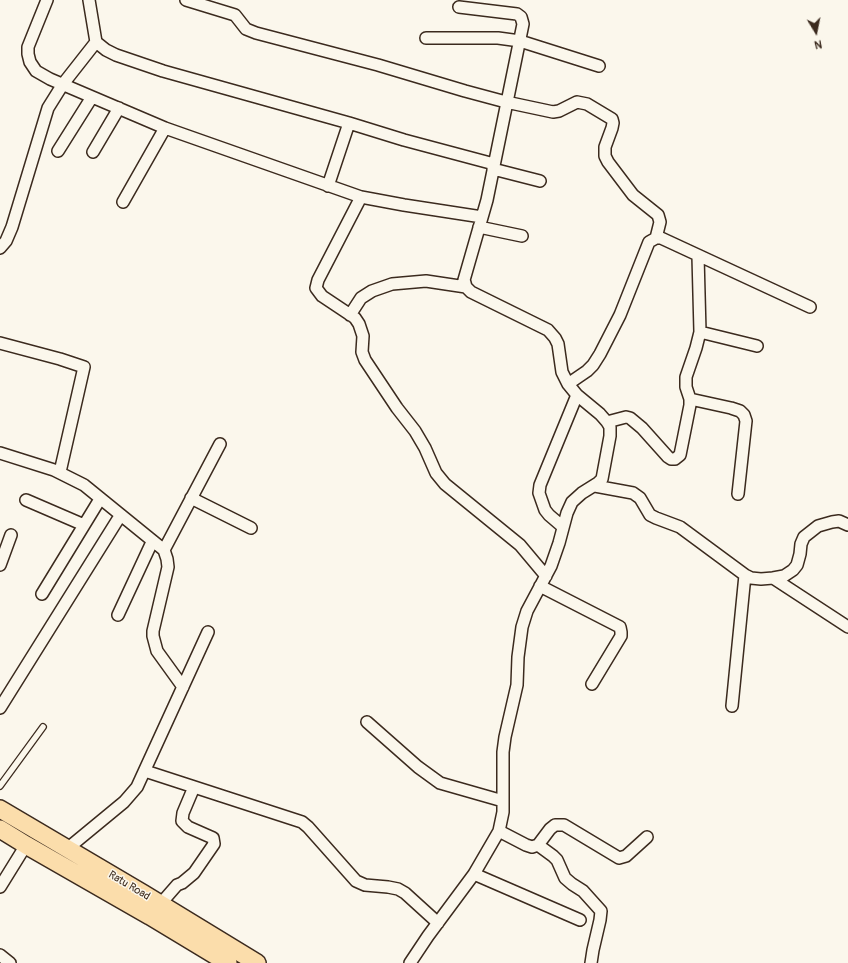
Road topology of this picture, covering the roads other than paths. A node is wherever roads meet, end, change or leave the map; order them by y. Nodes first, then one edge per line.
1 (47, 0) edge
2 (88, 0) edge
3 (186, 0) edge
4 (459, 7) dead end
5 (426, 38) dead end
6 (520, 41) junction
7 (96, 42) junction
8 (599, 66) dead end
9 (63, 84) junction
10 (92, 97) junction
11 (506, 102) junction
12 (119, 108) junction
13 (349, 123) junction
14 (165, 128) junction
15 (58, 151) dead end
16 (93, 152) dead end
17 (494, 167) junction
18 (540, 181) dead end
19 (328, 186) junction
20 (361, 197) junction
21 (123, 202) dead end
22 (481, 222) junction
23 (522, 236) dead end
24 (656, 238) junction
25 (0, 248) edge
26 (698, 256) junction
27 (466, 287) junction
28 (810, 307) dead end
29 (350, 315) junction
30 (700, 332) junction
31 (0, 343) edge
32 (757, 346) dead end
33 (568, 384) junction
34 (577, 395) junction
35 (690, 399) junction
36 (607, 422) junction
37 (220, 444) dead end
38 (0, 453) edge
39 (60, 472) junction
40 (595, 486) junction
41 (738, 494) dead end
42 (192, 498) junction
43 (100, 499) junction
44 (26, 500) dead end
45 (120, 516) junction
46 (84, 525) junction
47 (848, 525) edge
48 (562, 527) junction
49 (251, 528) dead end
50 (11, 535) dead end
51 (152, 542) junction
52 (164, 550) junction
53 (0, 565) edge
54 (745, 575) junction
55 (546, 576) junction
56 (773, 578) junction
57 (540, 586) junction
58 (42, 594) dead end
59 (118, 615) dead end
60 (848, 627) edge
61 (208, 632) dead end
62 (592, 684) dead end
63 (183, 687) junction
64 (732, 706) dead end
65 (0, 708) edge
66 (367, 722) dead end
67 (43, 727) dead end
68 (145, 771) junction
69 (0, 786) edge
70 (194, 787) junction
71 (503, 801) junction
72 (0, 809) edge
73 (0, 829) edge
74 (499, 830) junction
75 (648, 837) dead end
76 (26, 845) junction
77 (538, 846) junction
78 (67, 849) junction
79 (474, 874) junction
80 (0, 887) edge
81 (155, 910) junction
82 (580, 920) dead end
83 (438, 923) junction
84 (0, 955) edge
85 (10, 963) edge
86 (228, 963) edge
87 (257, 963) edge
88 (410, 963) edge
89 (591, 963) edge

1 - 9 street
2 - 7 street
3 - 11 street
4 - 6 street
5 - 6 street
6 - 8 street
6 - 11 street
7 - 9 street
7 - 13 street
9 - 10 street
9 - 25 street
10 - 12 street
10 - 15 street
11 - 17 street
11 - 24 street
12 - 14 street
12 - 16 street
13 - 17 street
13 - 19 street
14 - 19 street
14 - 21 street
17 - 18 street
17 - 22 street
19 - 20 street
20 - 22 street
20 - 29 street
22 - 23 street
22 - 27 street
24 - 26 street
24 - 33 street
26 - 28 street
26 - 30 street
27 - 29 street
27 - 33 street
29 - 55 street
30 - 32 street
30 - 35 street
31 - 39 street
33 - 34 street
34 - 36 street
34 - 48 street
35 - 36 street
35 - 41 street
36 - 40 street
37 - 42 street
38 - 39 street
39 - 43 street
40 - 48 street
40 - 54 street
42 - 49 street
42 - 52 street
43 - 45 street
43 - 46 street
44 - 46 street
45 - 51 street
45 - 65 street
46 - 58 street
47 - 56 street
48 - 55 street
50 - 53 street
51 - 52 street
51 - 59 street
52 - 63 street
54 - 56 street
54 - 64 street
55 - 57 street
56 - 60 street
57 - 62 street
57 - 71 street
61 - 63 street
63 - 68 street
66 - 71 street
67 - 69 lane
68 - 70 street
68 - 78 street
70 - 81 street
70 - 83 street
71 - 74 street
72 - 78 main road, Ratu Road
73 - 76 main road, Ratu Road
74 - 77 street
74 - 79 street
75 - 77 street
76 - 80 street
76 - 81 main road, Ratu Road
77 - 89 street
78 - 81 main road, Ratu Road
79 - 82 street
79 - 83 street
81 - 86 main road, Ratu Road
81 - 87 main road, Ratu Road
83 - 88 street
84 - 85 street

